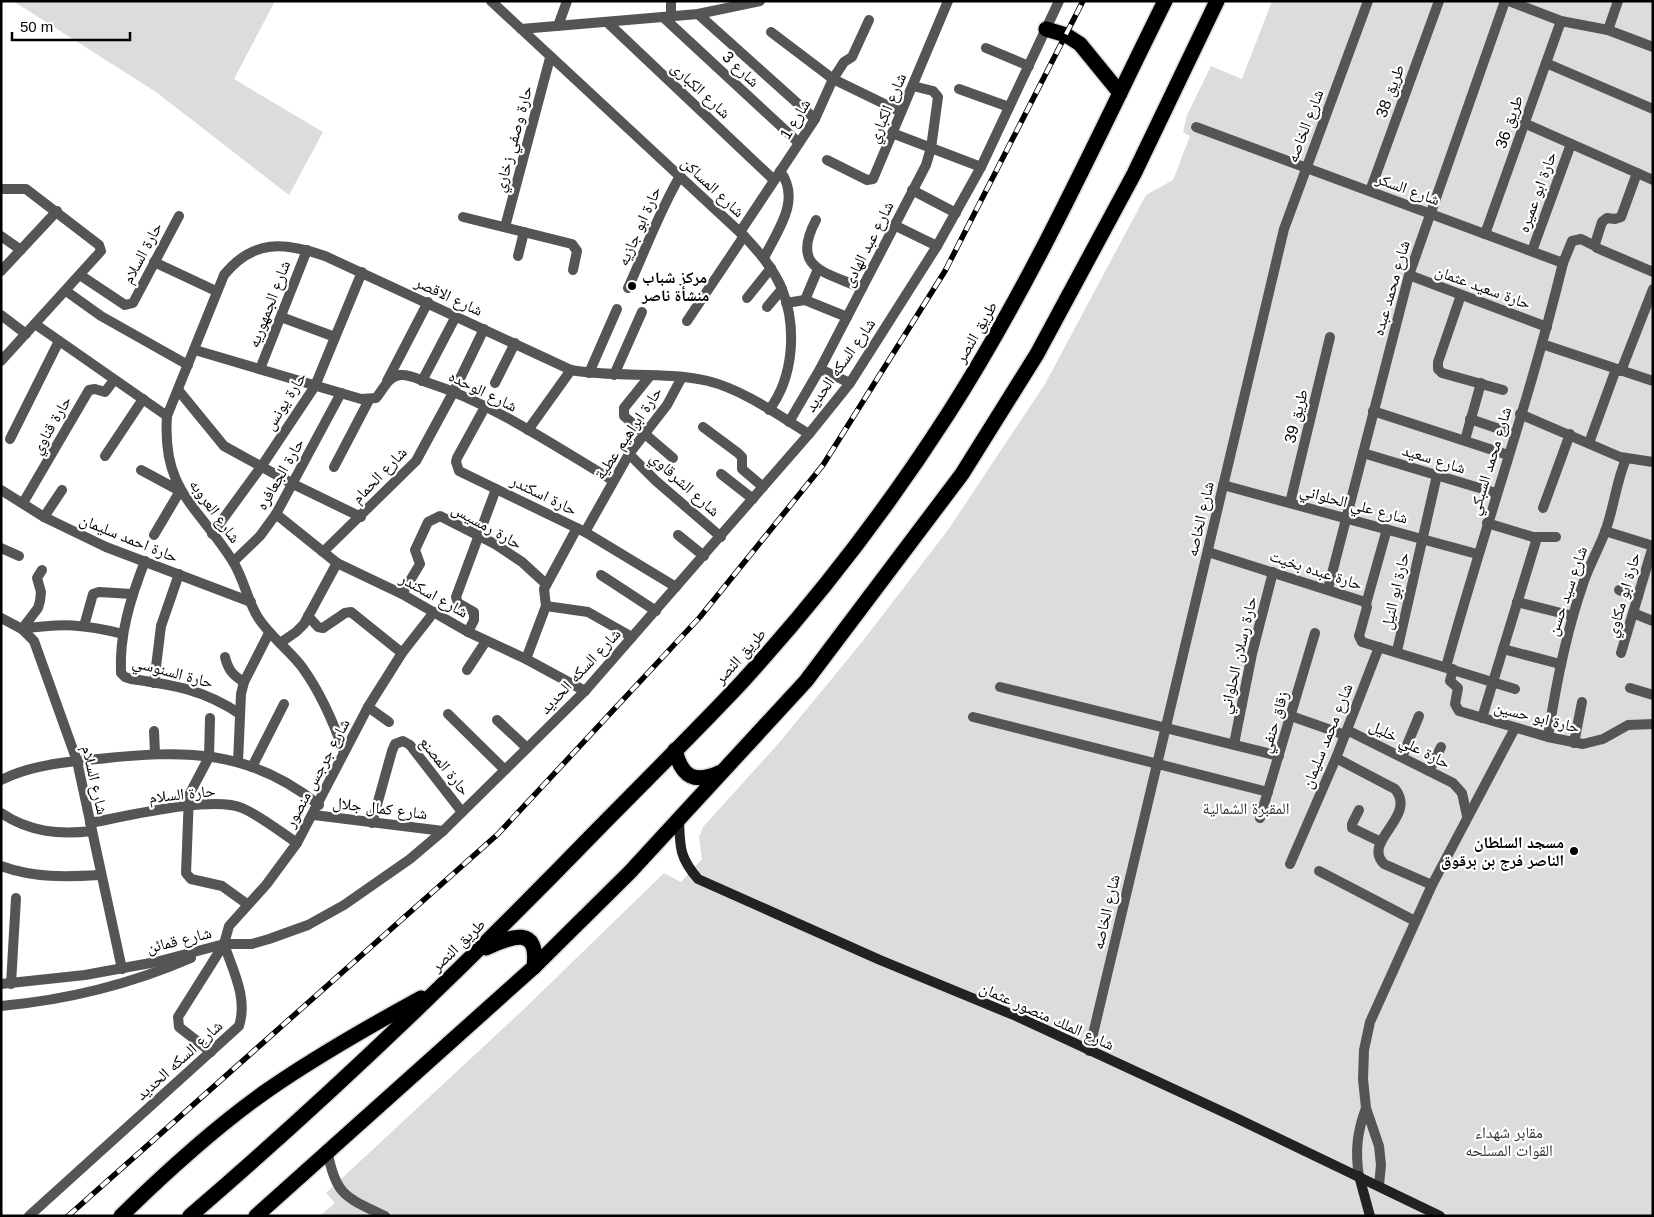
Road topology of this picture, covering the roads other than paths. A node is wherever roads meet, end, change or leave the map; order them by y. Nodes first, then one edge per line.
1 (491, 1) edge
2 (567, 1) edge
3 (671, 1) edge
4 (760, 1) edge
5 (948, 1) edge
6 (1059, 1) edge
7 (1165, 1) edge
8 (1217, 1) edge
9 (1368, 1) edge
10 (1439, 1) edge
11 (1505, 1) edge
12 (1509, 1) edge
13 (1618, 1) edge
14 (734, 4) edge
15 (698, 14) junction
16 (667, 17) junction
17 (869, 20) dead end
18 (1561, 21) junction
19 (607, 22) junction
20 (558, 26) junction
21 (520, 29) junction
22 (1046, 29) junction
23 (1608, 30) junction
24 (771, 32) dead end
25 (1653, 47) edge
26 (986, 48) dead end
27 (550, 58) junction
28 (1546, 63) junction
29 (1029, 66) junction
30 (833, 79) junction
31 (913, 86) junction
32 (959, 88) dead end
33 (1120, 92) junction
34 (1009, 107) junction
35 (1653, 109) edge
36 (901, 112) junction
37 (815, 119) junction
38 (1524, 124) junction
39 (1196, 127) dead end
40 (892, 133) junction
41 (799, 143) junction
42 (1570, 144) junction
43 (931, 148) junction
44 (827, 160) dead end
45 (981, 167) junction
46 (1306, 167) junction
47 (1637, 173) junction
48 (680, 176) junction
49 (777, 176) junction
50 (1653, 180) edge
51 (6, 188) edge
52 (912, 190) junction
53 (1370, 191) junction
54 (1, 199) edge
55 (57, 211) junction
56 (956, 213) junction
57 (1429, 213) junction
58 (179, 216) dead end
59 (463, 217) dead end
60 (816, 220) dead end
61 (894, 225) junction
62 (505, 227) junction
63 (524, 232) junction
64 (742, 234) junction
65 (1485, 234) junction
66 (1, 236) edge
67 (937, 246) junction
68 (1595, 246) junction
69 (21, 250) junction
70 (307, 250) junction
71 (1532, 251) junction
72 (518, 256) dead end
73 (764, 258) junction
74 (154, 262) junction
75 (1563, 263) junction
76 (771, 268) junction
77 (818, 268) junction
78 (573, 270) dead end
79 (1, 271) edge
80 (362, 272) junction
81 (1653, 272) edge
82 (80, 275) junction
83 (1408, 275) junction
84 (628, 288) dead end
85 (862, 288) junction
86 (782, 289) junction
87 (1653, 289) edge
88 (66, 291) junction
89 (216, 291) junction
90 (1461, 295) junction
91 (747, 298) dead end
92 (805, 300) junction
93 (428, 302) junction
94 (786, 303) junction
95 (767, 307) dead end
96 (617, 308) dead end
97 (642, 312) dead end
98 (1, 315) edge
99 (456, 316) junction
100 (281, 317) junction
101 (847, 318) junction
102 (687, 321) dead end
103 (35, 324) junction
104 (1547, 326) junction
105 (484, 328) junction
106 (26, 334) junction
107 (335, 337) junction
108 (1330, 337) dead end
109 (59, 341) junction
110 (515, 343) junction
111 (1542, 344) junction
112 (195, 350) junction
113 (1, 361) edge
114 (188, 365) junction
115 (260, 369) junction
116 (820, 369) junction
117 (571, 370) junction
118 (1619, 370) junction
119 (589, 373) junction
120 (614, 375) junction
121 (649, 377) junction
122 (682, 378) junction
123 (114, 380) junction
124 (387, 381) junction
125 (422, 381) junction
126 (1653, 381) edge
127 (495, 383) dead end
128 (850, 383) junction
129 (1481, 383) junction
130 (315, 386) junction
131 (1502, 390) dead end
132 (179, 391) junction
133 (454, 391) junction
134 (341, 393) junction
135 (143, 399) junction
136 (368, 400) junction
137 (485, 407) junction
138 (768, 410) junction
139 (1373, 412) junction
140 (1520, 414) junction
141 (168, 416) junction
142 (1470, 419) junction
143 (789, 422) junction
144 (703, 427) dead end
145 (528, 430) junction
146 (645, 434) junction
147 (809, 434) junction
148 (1514, 434) junction
149 (1570, 434) junction
150 (10, 439) dead end
151 (1465, 440) junction
152 (1589, 443) junction
153 (1363, 453) junction
154 (629, 454) junction
155 (1508, 455) junction
156 (105, 456) dead end
157 (673, 458) dead end
158 (1626, 458) junction
159 (1653, 462) edge
160 (261, 467) junction
161 (334, 467) dead end
162 (142, 470) dead end
163 (721, 474) dead end
164 (1437, 475) junction
165 (612, 480) junction
166 (293, 484) junction
167 (1224, 485) junction
168 (763, 487) junction
169 (496, 489) junction
170 (1, 490) edge
171 (62, 490) dead end
172 (180, 491) junction
173 (1496, 493) junction
174 (753, 500) junction
175 (1290, 502) junction
176 (23, 504) junction
177 (1543, 508) dead end
178 (276, 514) junction
179 (44, 517) junction
180 (360, 517) junction
181 (1347, 518) junction
182 (1487, 523) junction
183 (1387, 529) junction
184 (581, 530) junction
185 (1605, 531) junction
186 (212, 534) junction
187 (154, 535) dead end
188 (678, 535) dead end
189 (479, 536) junction
190 (721, 537) junction
191 (1533, 537) junction
192 (1556, 537) dead end
193 (1423, 538) junction
194 (1653, 546) edge
195 (1, 548) edge
196 (323, 552) junction
197 (1208, 552) junction
198 (1477, 554) junction
199 (19, 556) dead end
200 (704, 556) junction
201 (145, 561) junction
202 (233, 562) junction
203 (337, 563) junction
204 (42, 570) dead end
205 (1273, 572) junction
206 (179, 574) junction
207 (602, 575) dead end
208 (546, 584) junction
209 (676, 587) junction
210 (1328, 589) junction
211 (1619, 590) dead end
212 (132, 594) junction
213 (402, 594) junction
214 (1638, 596) junction
215 (250, 602) junction
216 (1517, 602) junction
217 (1366, 604) junction
218 (546, 606) junction
219 (656, 611) junction
220 (434, 612) junction
221 (1633, 613) junction
222 (308, 616) junction
223 (1573, 616) junction
224 (1, 618) edge
225 (1653, 620) edge
226 (84, 626) junction
227 (22, 629) junction
228 (468, 632) junction
229 (269, 633) junction
230 (123, 634) junction
231 (1315, 634) dead end
232 (632, 637) junction
233 (486, 640) junction
234 (280, 643) junction
235 (1380, 647) junction
236 (1503, 649) junction
237 (1397, 651) junction
238 (402, 653) junction
239 (1621, 653) dead end
240 (225, 656) dead end
241 (526, 659) junction
242 (1560, 664) junction
243 (1449, 668) junction
244 (467, 670) dead end
245 (244, 682) junction
246 (1493, 682) junction
247 (154, 683) junction
248 (1000, 687) dead end
249 (1630, 688) dead end
250 (1515, 689) dead end
251 (585, 691) junction
252 (1653, 695) edge
253 (1582, 702) dead end
254 (284, 704) dead end
255 (368, 707) junction
256 (240, 714) junction
257 (448, 714) dead end
258 (1291, 716) junction
259 (1419, 716) dead end
260 (973, 717) dead end
261 (210, 718) dead end
262 (1482, 718) junction
263 (497, 720) dead end
264 (390, 722) dead end
265 (1653, 724) edge
266 (1166, 728) junction
267 (1515, 728) junction
268 (154, 731) dead end
269 (1346, 732) junction
270 (1548, 737) junction
271 (1574, 743) junction
272 (1234, 744) junction
273 (1441, 747) dead end
274 (527, 748) junction
275 (675, 750) junction
276 (344, 752) junction
277 (155, 753) junction
278 (1279, 756) junction
279 (209, 757) junction
280 (1402, 757) junction
281 (1336, 758) junction
282 (78, 760) junction
283 (238, 762) junction
284 (1158, 764) junction
285 (252, 767) junction
286 (505, 770) junction
287 (1429, 771) junction
288 (721, 772) junction
289 (1, 780) edge
290 (1268, 792) junction
291 (187, 805) junction
292 (318, 805) junction
293 (1359, 810) dead end
294 (462, 812) junction
295 (1, 813) edge
296 (314, 815) junction
297 (1467, 816) junction
298 (1260, 818) dead end
299 (679, 819) junction
300 (372, 822) junction
301 (91, 827) junction
302 (443, 830) junction
303 (1381, 842) junction
304 (297, 843) junction
305 (1290, 864) dead end
306 (1, 866) edge
307 (1318, 871) dead end
308 (100, 875) junction
309 (1432, 885) junction
310 (16, 898) dead end
311 (247, 904) junction
312 (1415, 921) junction
313 (224, 944) junction
314 (476, 952) junction
315 (534, 967) junction
316 (122, 969) junction
317 (6, 984) edge
318 (438, 989) junction
319 (1, 1006) edge
320 (1088, 1051) junction
321 (211, 1052) junction
322 (1366, 1108) junction
323 (328, 1154) junction
324 (1359, 1176) junction
325 (1379, 1185) junction
326 (29, 1216) edge
327 (121, 1216) edge
328 (190, 1216) edge
329 (256, 1216) edge
330 (385, 1216) edge
331 (1370, 1216) edge
332 (1440, 1216) edge

1 - 21 street, شارع المساكن
2 - 20 street
3 - 16 street
4 - 14 street
5 - 31 street, شارع الكباري
6 - 22 street, شارع السكه الحديد
7 - 33 highway, طريق النصر
8 - 288 highway
9 - 46 street, شارع الخاصه
10 - 53 street, طريق 38
11 - 57 street, شارع محمد عبده
12 - 18 street
13 - 23 street
14 - 15 street
15 - 16 street
15 - 37 street
16 - 19 street
16 - 41 street, شارع 3
17 - 30 street, شارع 1
18 - 23 street
18 - 28 street, طريق 36
19 - 20 street
19 - 49 street, شارع الكبارى
20 - 21 street
21 - 27 street, شارع المساكن
22 - 29 street, شارع السكه الحديد
22 - 33 highway
23 - 25 street
24 - 30 street
26 - 29 street
27 - 48 street, شارع المساكن
27 - 62 street, حارة وصفي زخاري
28 - 35 street
28 - 38 street, طريق 36
29 - 34 street, شارع السكه الحديد
30 - 36 street
30 - 37 street, شارع 1
31 - 36 street, شارع الكباري
31 - 43 street, شارع عبد الهادى
32 - 34 street
33 - 275 highway, طريق النصر
34 - 45 street, شارع السكه الحديد
36 - 40 street, شارع الكباري
37 - 41 street, شارع 1
38 - 42 street
38 - 65 street, طريق 36
39 - 46 street, شارع السكر
40 - 43 street
40 - 44 street, شارع الكباري
41 - 49 street, شارع 1
42 - 47 street
42 - 71 street, حارة ابو عميره
43 - 45 street
43 - 52 street, شارع عبد الهادى
45 - 56 street, شارع السكه الحديد
46 - 53 street, شارع السكر
46 - 167 street, شارع الخاصه
47 - 50 street
47 - 68 street
48 - 64 street, شارع المساكن
48 - 84 street, حارة ابو جازيه
49 - 64 street, شارع 1
49 - 73 street
51 - 54 street
51 - 55 street
52 - 56 street
52 - 61 street, شارع عبد الهادى
53 - 57 street, شارع السكر
55 - 69 street
55 - 82 street
56 - 67 street, شارع السكه الحديد
57 - 65 street, شارع السكر
57 - 83 street, شارع محمد عبده
58 - 74 street, حارة السلام
59 - 62 street
60 - 77 street
61 - 67 street
61 - 85 street, شارع عبد الهادى
62 - 63 street
63 - 72 street
63 - 78 street
64 - 73 street, شارع المساكن
64 - 102 street, شارع 1
65 - 71 street, شارع السكر
66 - 69 street
67 - 128 street, شارع السكه الحديد
68 - 75 street
68 - 81 street
69 - 79 street
70 - 80 street, شارع الاقصر
70 - 89 street, شارع الاقصر
70 - 100 street, شارع الجمهوريه
71 - 75 street, شارع السكر
73 - 76 street, شارع المساكن
74 - 82 street, حارة السلام
74 - 89 street
75 - 104 street, شارع محمد السبكي
76 - 86 street, شارع المساكن
76 - 91 street
77 - 85 street
77 - 92 street
80 - 93 street, شارع الاقصر
80 - 107 street, حارة يونس
82 - 88 street
83 - 90 street, حارة سعيد عثمان
83 - 139 street, شارع محمد عبده
85 - 101 street, شارع عبد الهادى
86 - 94 street, شارع المساكن
86 - 95 street
87 - 118 street
88 - 103 street
88 - 114 street
89 - 112 street, شارع الاقصر
90 - 104 street, حارة سعيد عثمان
90 - 129 street
92 - 94 street
92 - 101 street
93 - 99 street, شارع الاقصر
93 - 124 street
94 - 138 street, شارع المساكن
96 - 119 street
97 - 120 street
98 - 106 street
99 - 105 street, شارع الاقصر
99 - 125 street
100 - 107 street
100 - 115 street, شارع الجمهوريه
101 - 116 street, شارع عبد الهادى
103 - 106 street
103 - 109 street
104 - 111 street, شارع محمد السبكي
105 - 110 street, شارع الاقصر
105 - 133 street, شارع الحمام
106 - 113 street
107 - 130 street, حارة يونس
108 - 175 street, طريق 39
109 - 123 street
109 - 150 street
110 - 117 street, شارع الاقصر
110 - 127 street
111 - 118 street
111 - 140 street, شارع محمد السبكي
112 - 114 street, شارع الاقصر
112 - 115 street
114 - 132 street, شارع الاقصر
115 - 130 street
116 - 128 street
116 - 143 street, شارع عبد الهادى
117 - 119 street, شارع الاقصر
117 - 145 street
118 - 126 street
118 - 152 street
119 - 120 street, شارع الاقصر
120 - 121 street, شارع الاقصر
121 - 122 street, شارع الاقصر
121 - 146 street
122 - 138 street, شارع الاقصر
122 - 146 street, حارة ابراهيم عطية
123 - 135 street
123 - 176 street, حارة قناوي
124 - 125 street, شارع الوحده
124 - 136 street
125 - 133 street, شارع الوحده
128 - 147 street, شارع السكه الحديد
129 - 131 street
129 - 142 street
130 - 134 street
130 - 160 street, حارة يونس
132 - 141 street, شارع الاقصر
132 - 160 street
133 - 137 street, شارع الوحده
133 - 180 street, شارع الحمام
134 - 136 street
134 - 166 street, حارة الجعافره
135 - 141 street
135 - 156 street
136 - 161 street
137 - 145 street, شارع الوحده
137 - 169 street, حارة اسكندر
138 - 143 street, شارع الاقصر
139 - 151 street
139 - 153 street, شارع محمد عبده
140 - 148 street, شارع محمد السبكي
140 - 149 street
141 - 172 street, شارع العروبه
142 - 148 street
142 - 151 street
143 - 147 street, شارع الاقصر
144 - 168 street
145 - 165 street, شارع الوحده
146 - 154 street, حارة ابراهيم عطية
146 - 157 street
147 - 168 street, شارع السكه الحديد
148 - 155 street, شارع محمد السبكي
149 - 152 street
149 - 177 street
151 - 155 street
152 - 158 street
153 - 164 street, شارع سعيد
153 - 181 street, شارع محمد عبده
154 - 165 street, حارة ابراهيم عطية
154 - 190 street, شارع الشرقاوي
155 - 173 street, شارع محمد السبكي
158 - 159 street
158 - 185 street, شارع سيد حسن
160 - 166 street
160 - 186 street, حارة يونس
162 - 172 street
163 - 174 street
164 - 173 street, شارع سعيد
164 - 193 street, حارة ابو النيل
165 - 184 street, حارة ابراهيم عطية
166 - 178 street, حارة الجعافره
166 - 180 street
167 - 175 street, شارع علي الحلواني
167 - 197 street, شارع الخاصه
168 - 174 street, شارع السكه الحديد
169 - 184 street, حارة اسكندر
169 - 189 street
170 - 176 street, حارة احمد سليمان
171 - 179 street
172 - 186 street, شارع العروبه
172 - 187 street
173 - 182 street, شارع محمد السبكي
174 - 190 street, شارع السكه الحديد
175 - 181 street, شارع علي الحلواني
176 - 179 street, حارة احمد سليمان
178 - 196 street, شارع اسكندر
178 - 202 street, حارة الجعافره
179 - 201 street, حارة احمد سليمان
180 - 196 street, شارع الحمام
181 - 183 street, شارع علي الحلواني
181 - 210 street, شارع محمد عبده
182 - 191 street
182 - 198 street, شارع محمد السبكي
183 - 193 street, شارع علي الحلواني
183 - 217 street
184 - 208 street, حارة ابراهيم عطية
184 - 209 street, حارة اسكندر
185 - 194 street
185 - 223 street, شارع سيد حسن
186 - 202 street, شارع العروبه
188 - 200 street
189 - 208 street, حارة رمسيس
189 - 213 street, حارة رمسيس
189 - 228 street
190 - 200 street, شارع السكه الحديد
191 - 192 street
191 - 216 street
193 - 198 street, شارع علي الحلواني
193 - 237 street, حارة ابو النيل
194 - 214 street, حارة ابو مكاوي
195 - 199 street
196 - 203 street, شارع اسكندر
197 - 205 street, حارة عبده بخيت
197 - 266 street, شارع الخاصه
198 - 243 street, شارع محمد السبكي
200 - 209 street, شارع السكه الحديد
201 - 206 street, حارة احمد سليمان
201 - 212 street, حارة السنوسي
202 - 215 street, شارع العروبه
203 - 213 street, شارع اسكندر
203 - 222 street
204 - 227 street
205 - 210 street, حارة عبده بخيت
205 - 272 street, حارة رسلان الحلواني
206 - 215 street, حارة احمد سليمان
206 - 247 street
207 - 219 street
208 - 218 street
209 - 219 street, شارع السكه الحديد
210 - 217 street, حارة عبده بخيت
211 - 214 street
212 - 226 street
212 - 230 street, حارة السنوسي
213 - 220 street, شارع اسكندر
214 - 221 street, حارة ابو مكاوي
215 - 229 street, شارع العروبه
216 - 223 street
216 - 236 street
217 - 235 street, حارة عبده بخيت
218 - 232 street
218 - 241 street
219 - 232 street, شارع السكه الحديد
220 - 228 street, شارع اسكندر
220 - 238 street, شارع جرجس منصور
221 - 225 street
221 - 239 street, حارة ابو مكاوي
222 - 234 street
222 - 238 street
223 - 242 street, شارع سيد حسن
224 - 227 street, شارع السلام
226 - 227 street
226 - 230 street
227 - 282 street, شارع السلام
228 - 233 street, شارع اسكندر
229 - 234 street, شارع العروبه
229 - 245 street
230 - 247 street, حارة السنوسي
231 - 258 street, زقاق حنفي
232 - 251 street, شارع السكه الحديد
233 - 241 street, شارع اسكندر
233 - 244 street
234 - 276 street, شارع العروبه
235 - 237 street, حارة عبده بخيت
235 - 269 street, شارع محمد سليمان
236 - 242 street
236 - 246 street
237 - 243 street, حارة عبده بخيت
238 - 255 street, شارع جرجس منصور
240 - 245 street
241 - 251 street, شارع اسكندر
242 - 270 street, شارع سيد حسن
243 - 246 street, حارة عبده بخيت
243 - 262 street, حارة ابو حسين
245 - 256 street
246 - 250 street, حارة عبده بخيت
246 - 262 street
247 - 256 street, حارة السنوسي
248 - 266 street
249 - 252 street
251 - 274 street, شارع السكه الحديد
253 - 271 street
254 - 285 street
255 - 264 street
255 - 276 street, شارع جرجس منصور
256 - 283 street
257 - 286 street
258 - 269 street, حارة علي خليل
258 - 278 street, زقاق حنفي
259 - 280 street
260 - 284 street
261 - 279 street
262 - 267 street, حارة ابو حسين
263 - 274 street
265 - 271 street, حارة ابو حسين
266 - 272 street
266 - 284 street, شارع الخاصه
267 - 270 street, حارة ابو حسين
267 - 297 street
268 - 277 street
269 - 280 street, حارة علي خليل
269 - 281 street, شارع محمد سليمان
270 - 271 street, حارة ابو حسين
272 - 278 street
273 - 287 street
274 - 286 street, شارع السكه الحديد
275 - 288 highway
275 - 314 highway, طريق النصر
276 - 292 street, شارع جرجس منصور
277 - 279 street
277 - 282 street
278 - 290 street, زقاق حنفي
279 - 283 street
279 - 291 street
280 - 287 street, حارة علي خليل
281 - 303 street
281 - 305 street, شارع محمد سليمان
282 - 289 street
282 - 301 street, شارع السلام
283 - 285 street
284 - 290 street
284 - 320 street, شارع الخاصه
285 - 292 street
286 - 294 street, شارع السكه الحديد
287 - 297 street, حارة علي خليل
288 - 299 highway
290 - 298 street, زقاق حنفي
291 - 301 street, حارة السلام
291 - 304 street, حارة السلام
291 - 311 street
292 - 296 street, شارع جرجس منصور
293 - 303 street
294 - 300 street, حارة المصنع
294 - 302 street, شارع السكه الحديد
295 - 301 street, حارة السلام
296 - 300 street, شارع كمال جلال
296 - 304 street, شارع جرجس منصور
297 - 309 street
299 - 315 highway
299 - 320 main road, شارع الملك منصور عثمان
300 - 302 street, شارع كمال جلال
301 - 308 street, شارع السلام
302 - 313 street, شارع السكه الحديد
303 - 309 street
304 - 311 street, شارع جرجس منصور
306 - 308 street
307 - 312 street
308 - 316 street, شارع السلام
309 - 312 street
310 - 317 street
311 - 313 street, شارع جرجس منصور
312 - 322 street
313 - 316 street, شارع قمائن
313 - 319 street, شارع قمائن
313 - 321 street, شارع السكه الحديد
313 - 321 street, شارع جرجس منصور
314 - 315 highway
314 - 318 highway, طريق النصر
315 - 323 highway
316 - 317 street, شارع قمائن
318 - 327 highway
318 - 328 highway, طريق النصر
320 - 324 main road, شارع الملك منصور عثمان
321 - 326 street, شارع السكه الحديد
322 - 324 street
322 - 325 street
323 - 329 highway
323 - 330 street
324 - 325 main road, شارع الملك منصور عثمان
324 - 331 main road
325 - 332 main road, شارع الملك منصور عثمان

